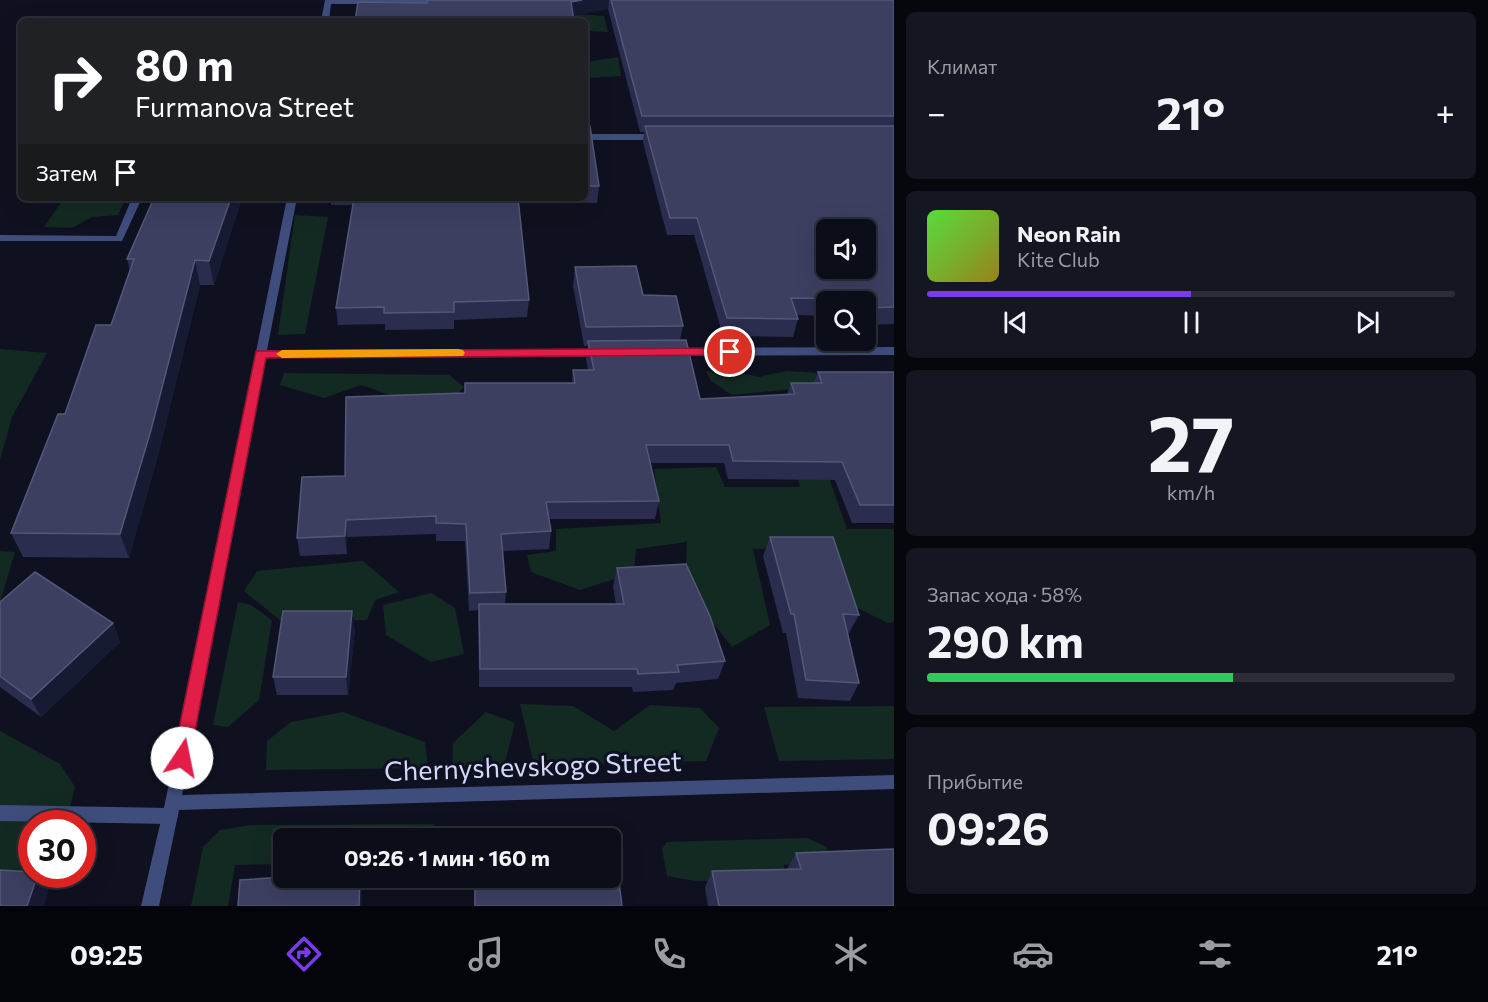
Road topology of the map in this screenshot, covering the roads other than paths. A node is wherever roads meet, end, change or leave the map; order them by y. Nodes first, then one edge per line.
1 (328, 1) edge
2 (446, 2) edge
3 (325, 18) edge
4 (588, 137) edge
5 (668, 137) edge
6 (136, 201) edge
7 (291, 201) edge
8 (0, 238) edge
9 (894, 351) edge
10 (607, 352) edge
11 (667, 352) edge
12 (260, 354) junction
13 (894, 782) edge
14 (171, 810) junction
15 (0, 813) edge
16 (150, 906) edge

1 - 2 street
1 - 3 street
4 - 5 street
6 - 8 street
7 - 12 street
9 - 11 street
10 - 12 street
12 - 14 street
13 - 14 street, Chernyshevskogo Street
14 - 15 street, Chernyshevskogo Street
14 - 16 street

